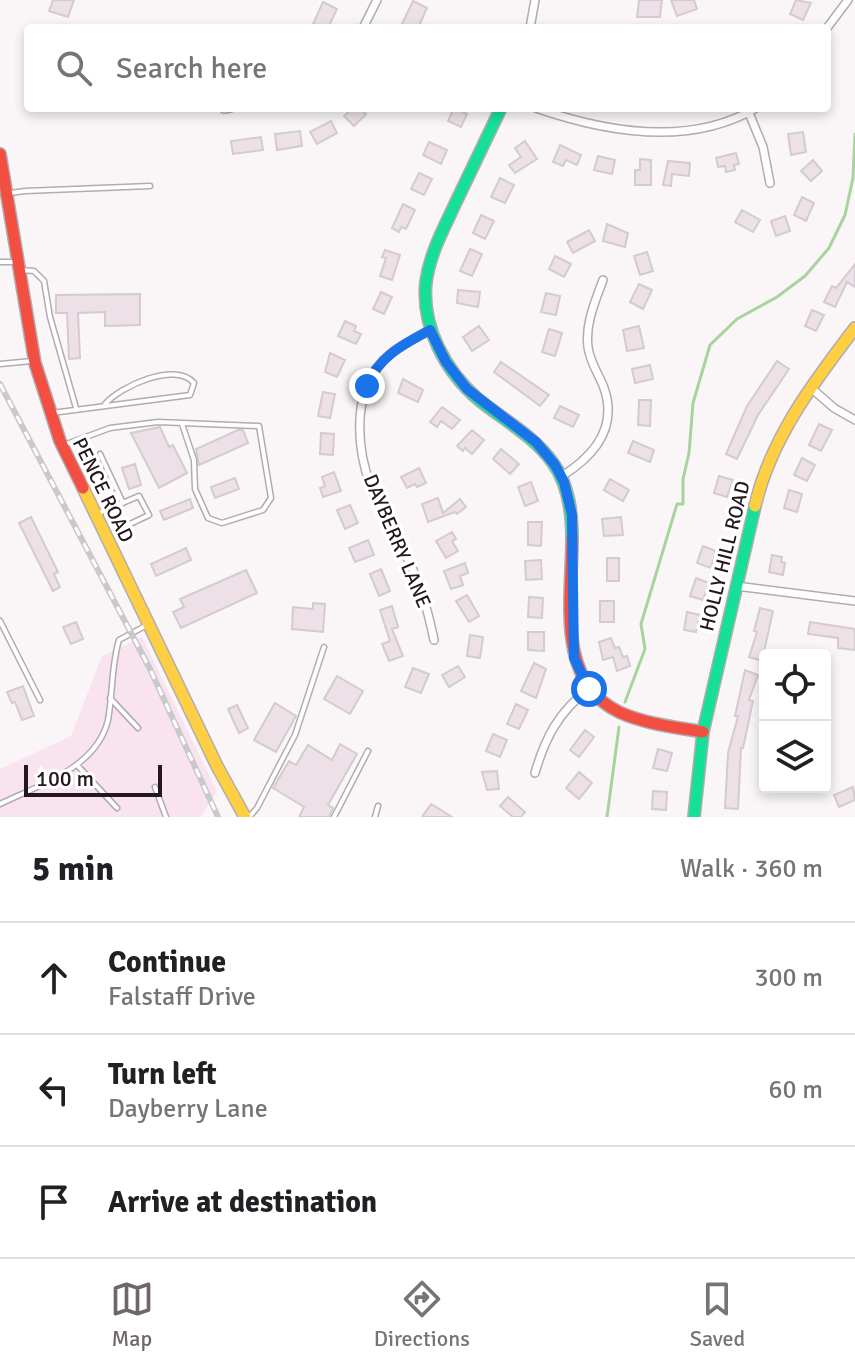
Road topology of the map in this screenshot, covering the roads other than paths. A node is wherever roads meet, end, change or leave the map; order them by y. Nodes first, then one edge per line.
1 (377, 0) edge
2 (535, 0) edge
3 (848, 0) edge
4 (365, 24) edge
5 (531, 24) edge
6 (830, 24) edge
7 (499, 112) edge
8 (548, 112) edge
9 (747, 112) edge
10 (753, 112) edge
11 (0, 154) edge
12 (770, 183) dead end
13 (150, 186) dead end
14 (8, 194) junction
15 (0, 262) edge
16 (18, 266) junction
17 (603, 280) dead end
18 (855, 328) edge
19 (430, 330) junction
20 (34, 361) junction
21 (0, 364) edge
22 (810, 387) junction
23 (105, 404) junction
24 (77, 408) junction
25 (50, 413) junction
26 (855, 420) edge
27 (182, 424) junction
28 (62, 446) junction
29 (100, 454) dead end
30 (562, 476) junction
31 (123, 503) junction
32 (95, 515) junction
33 (130, 524) dead end
34 (736, 586) junction
35 (855, 601) edge
36 (0, 621) edge
37 (149, 624) junction
38 (434, 640) dead end
39 (324, 647) dead end
40 (589, 689) junction
41 (110, 698) junction
42 (40, 700) dead end
43 (138, 728) dead end
44 (703, 732) junction
45 (368, 751) dead end
46 (77, 765) junction
47 (535, 773) dead end
48 (155, 787) dead end
49 (0, 804) edge
50 (378, 806) dead end
51 (117, 808) dead end
52 (166, 817) edge
53 (247, 817) edge
54 (334, 817) edge
55 (375, 817) edge
56 (694, 817) edge

1 - 4 street
2 - 5 street
3 - 6 street
7 - 19 street
8 - 9 street
10 - 12 street
11 - 14 street, PENCE ROAD
13 - 14 lane
14 - 16 street, PENCE ROAD
15 - 16 lane
16 - 20 street, PENCE ROAD
16 - 24 lane
17 - 30 street
18 - 22 street, HOLLY HILL ROAD
19 - 30 street
19 - 38 street, DAYBERRY LANE
20 - 21 lane
20 - 25 street, PENCE ROAD
22 - 26 street
22 - 34 street, HOLLY HILL ROAD
23 - 23 lane
23 - 24 lane
24 - 25 lane
25 - 28 street, PENCE ROAD
27 - 27 lane
27 - 28 lane
28 - 32 street, PENCE ROAD
29 - 31 lane
30 - 40 street
31 - 32 lane
31 - 33 lane
32 - 37 street, PENCE ROAD
34 - 35 street
34 - 44 street, HOLLY HILL ROAD
36 - 42 lane
37 - 41 lane
37 - 53 street, PENCE ROAD
39 - 53 lane
40 - 44 street
40 - 47 street
41 - 43 lane
41 - 46 lane
44 - 56 street, HOLLY HILL ROAD
45 - 54 lane
46 - 49 lane
46 - 51 lane
48 - 52 lane
50 - 55 lane

